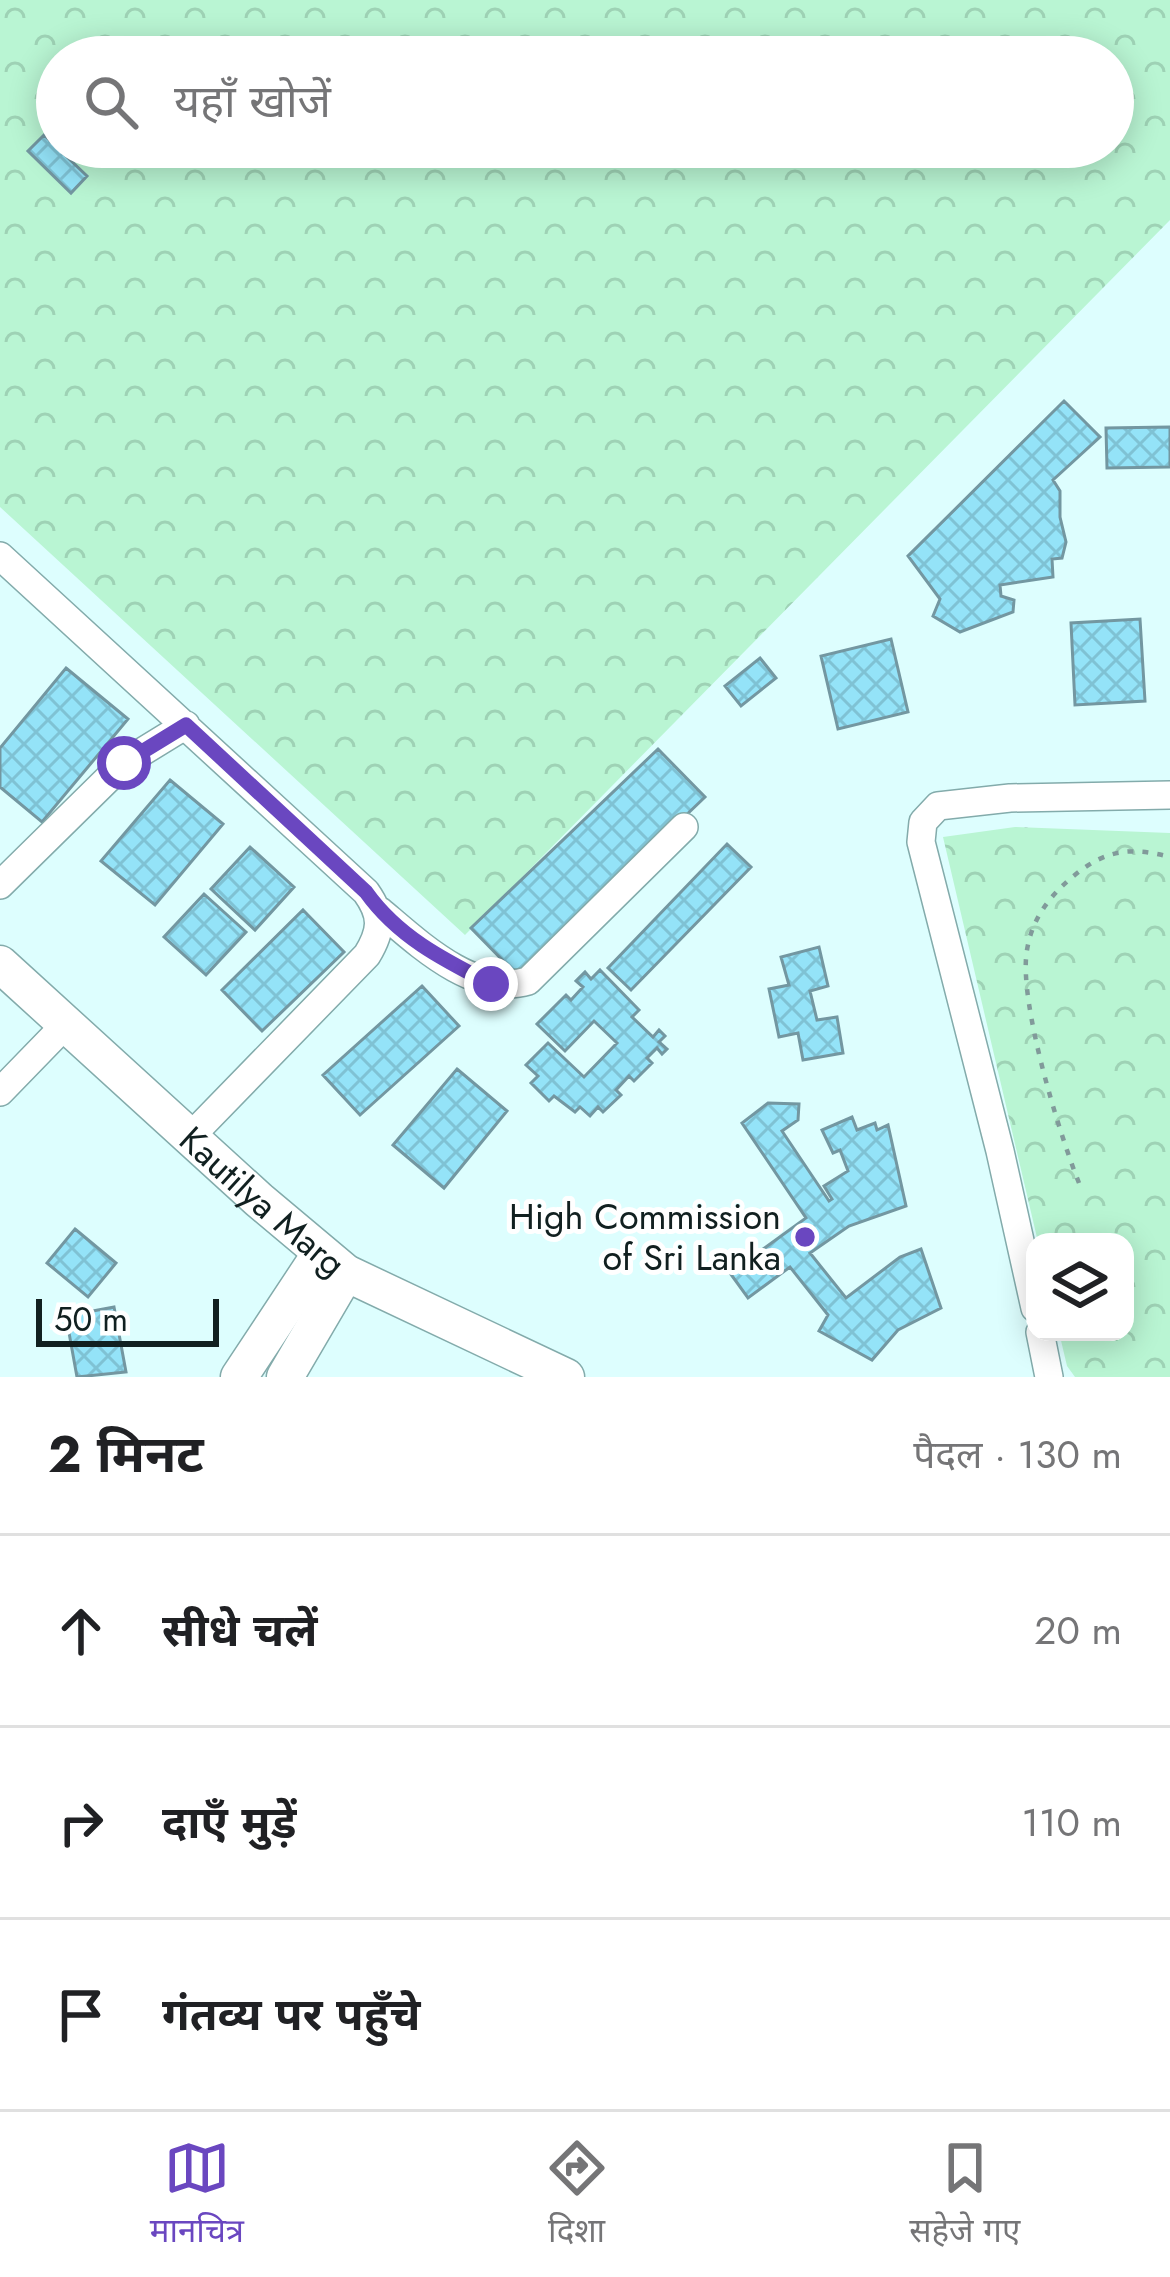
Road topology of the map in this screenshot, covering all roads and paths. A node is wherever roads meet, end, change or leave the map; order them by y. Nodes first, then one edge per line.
1 (0, 556) edge
2 (186, 725) junction
3 (1170, 795) edge
4 (684, 827) dead end
5 (1170, 857) edge
6 (0, 885) edge
7 (380, 911) junction
8 (0, 964) edge
9 (67, 1024) junction
10 (0, 1092) edge
11 (190, 1137) junction
12 (1079, 1183) dead end
13 (334, 1263) junction
14 (1026, 1267) edge
15 (1042, 1341) edge
16 (238, 1377) edge
17 (285, 1377) edge
18 (566, 1377) edge
19 (1049, 1377) edge

1 - 2 street
2 - 6 street
2 - 7 street
3 - 14 street
4 - 7 street
5 - 12 path
7 - 11 street
8 - 9 street, Kautilya Marg
9 - 10 street
9 - 11 street, Kautilya Marg
11 - 13 street, Kautilya Marg
13 - 16 street
13 - 17 street
13 - 18 street, Kautilya Marg
15 - 19 street

